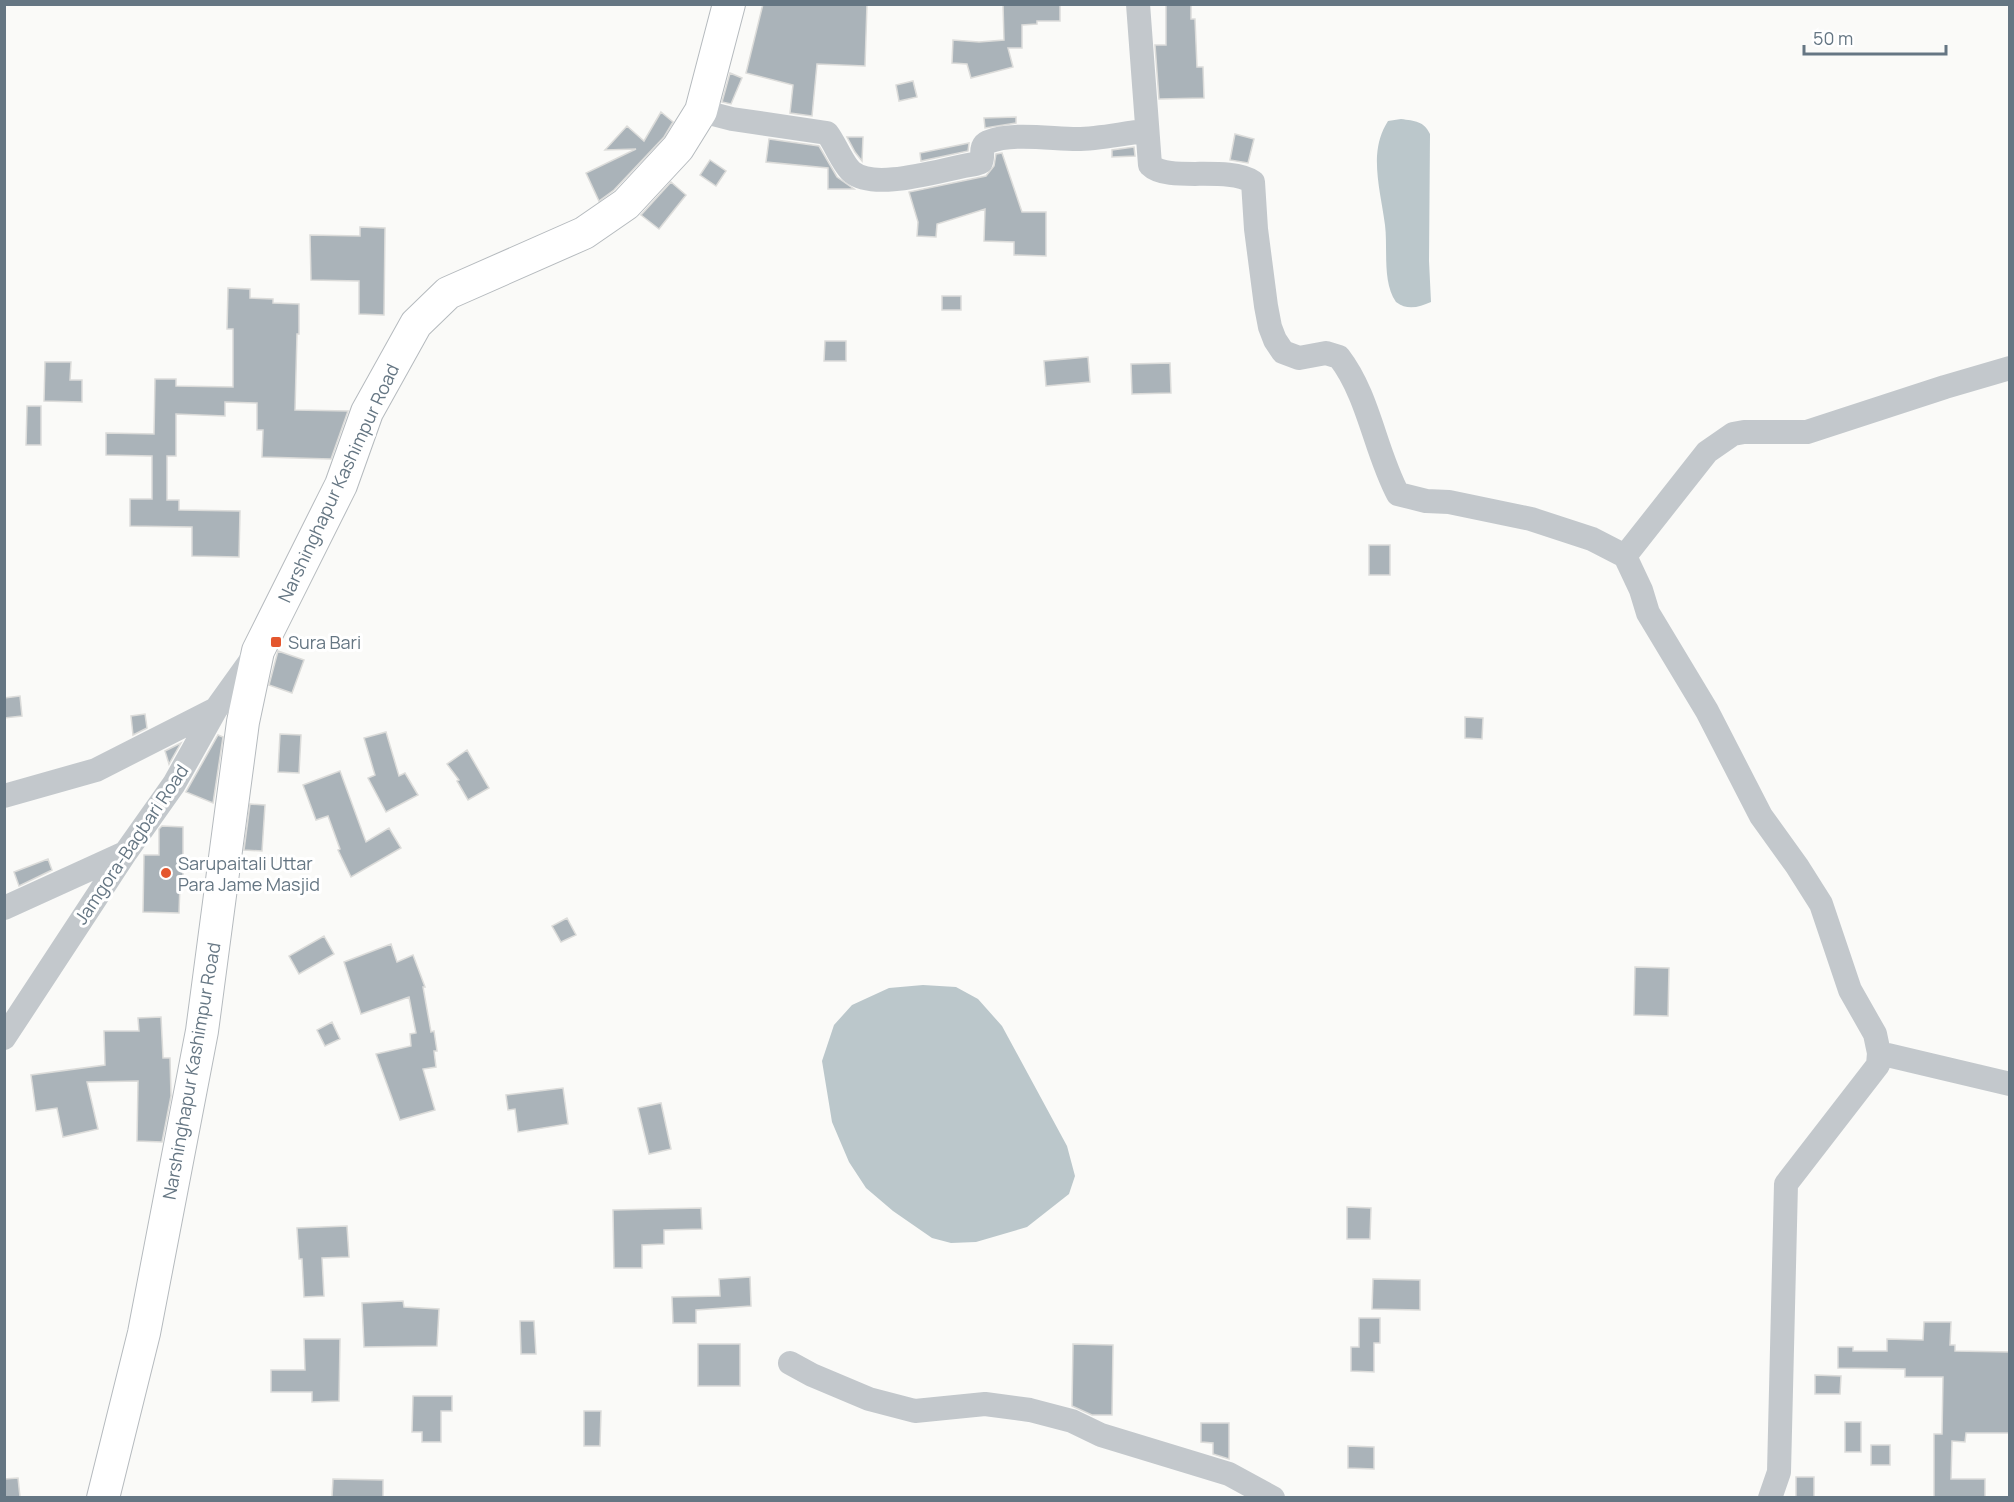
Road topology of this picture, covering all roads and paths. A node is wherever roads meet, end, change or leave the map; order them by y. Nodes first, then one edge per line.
1 (729, 4) edge
2 (1138, 4) edge
3 (701, 111) junction
4 (1146, 131) junction
5 (2010, 368) edge
6 (1625, 556) junction
7 (258, 651) junction
8 (216, 709) junction
9 (4, 796) edge
10 (126, 852) junction
11 (4, 908) edge
12 (4, 1038) edge
13 (1879, 1053) junction
14 (2010, 1084) edge
15 (790, 1363) dead end
16 (103, 1497) edge
17 (1273, 1497) edge
18 (1770, 1497) edge

1 - 3 main road, Narshinghapur Kashimpur Road
2 - 4 street
3 - 4 street
3 - 7 main road, Narshinghapur Kashimpur Road
4 - 6 street
5 - 6 street
6 - 13 street
7 - 8 street, Jamgora-Bagbari Road
7 - 16 main road, Narshinghapur Kashimpur Road
8 - 9 street
8 - 10 street, Jamgora-Bagbari Road
10 - 11 street
10 - 12 street, Jamgora-Bagbari Road
13 - 14 street
13 - 18 street
15 - 17 street

